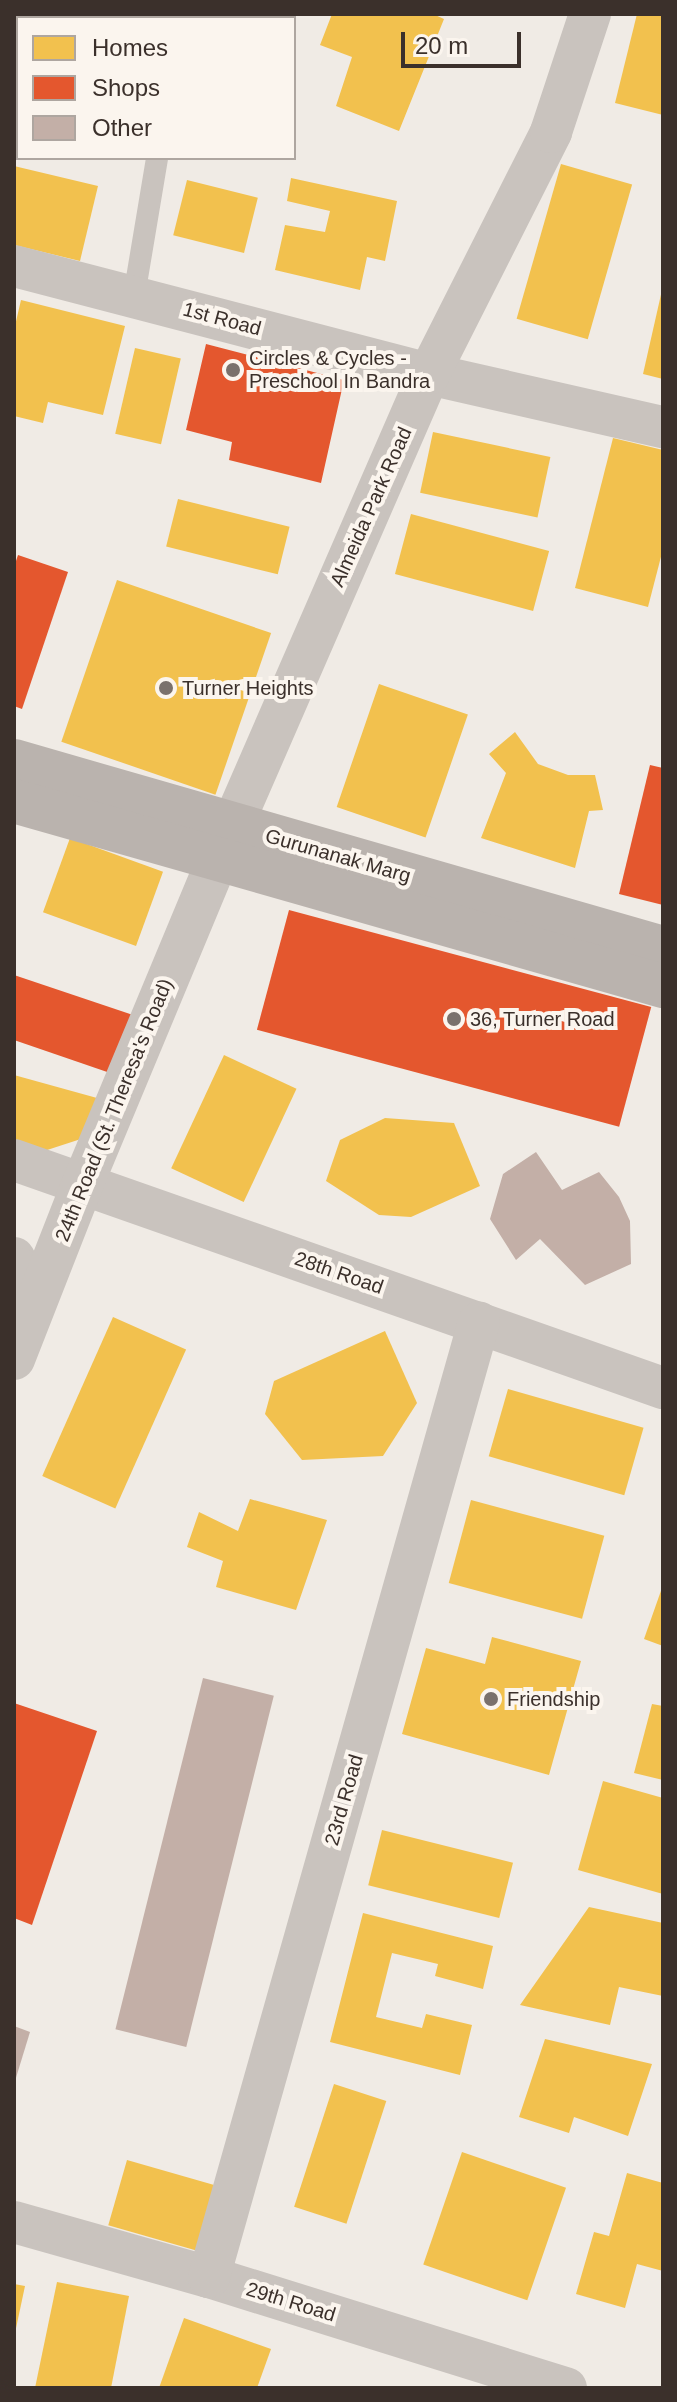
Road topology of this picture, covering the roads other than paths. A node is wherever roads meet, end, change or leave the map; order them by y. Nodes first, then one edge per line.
1 (590, 14) edge
2 (157, 160) edge
3 (14, 266) edge
4 (134, 296) junction
5 (429, 374) junction
6 (663, 427) edge
7 (14, 761) edge
8 (14, 801) edge
9 (224, 843) junction
10 (663, 948) edge
11 (663, 986) edge
12 (14, 1160) edge
13 (83, 1183) junction
14 (14, 1258) edge
15 (14, 1293) edge
16 (479, 1322) junction
17 (14, 1359) edge
18 (663, 1388) edge
19 (14, 2222) edge
20 (209, 2277) junction
21 (566, 2388) edge

1 - 5 street, Almeida Park Road
2 - 4 lane
3 - 4 street, 1st Road
4 - 5 street, 1st Road
5 - 6 street, 1st Road
5 - 9 street, Almeida Park Road
7 - 9 main road, Gurunanak Marg
8 - 9 main road, Gurunanak Marg
9 - 10 main road, Gurunanak Marg
9 - 11 main road, Gurunanak Marg
9 - 13 street, 24th Road (St. Theresa's Road)
12 - 13 street, 28th Road
13 - 16 street, 28th Road
13 - 17 street, 24th Road (St. Theresa's Road)
14 - 15 street
16 - 18 street, 28th Road
16 - 20 street, 23rd Road
19 - 20 street, 29th Road
20 - 21 street, 29th Road

